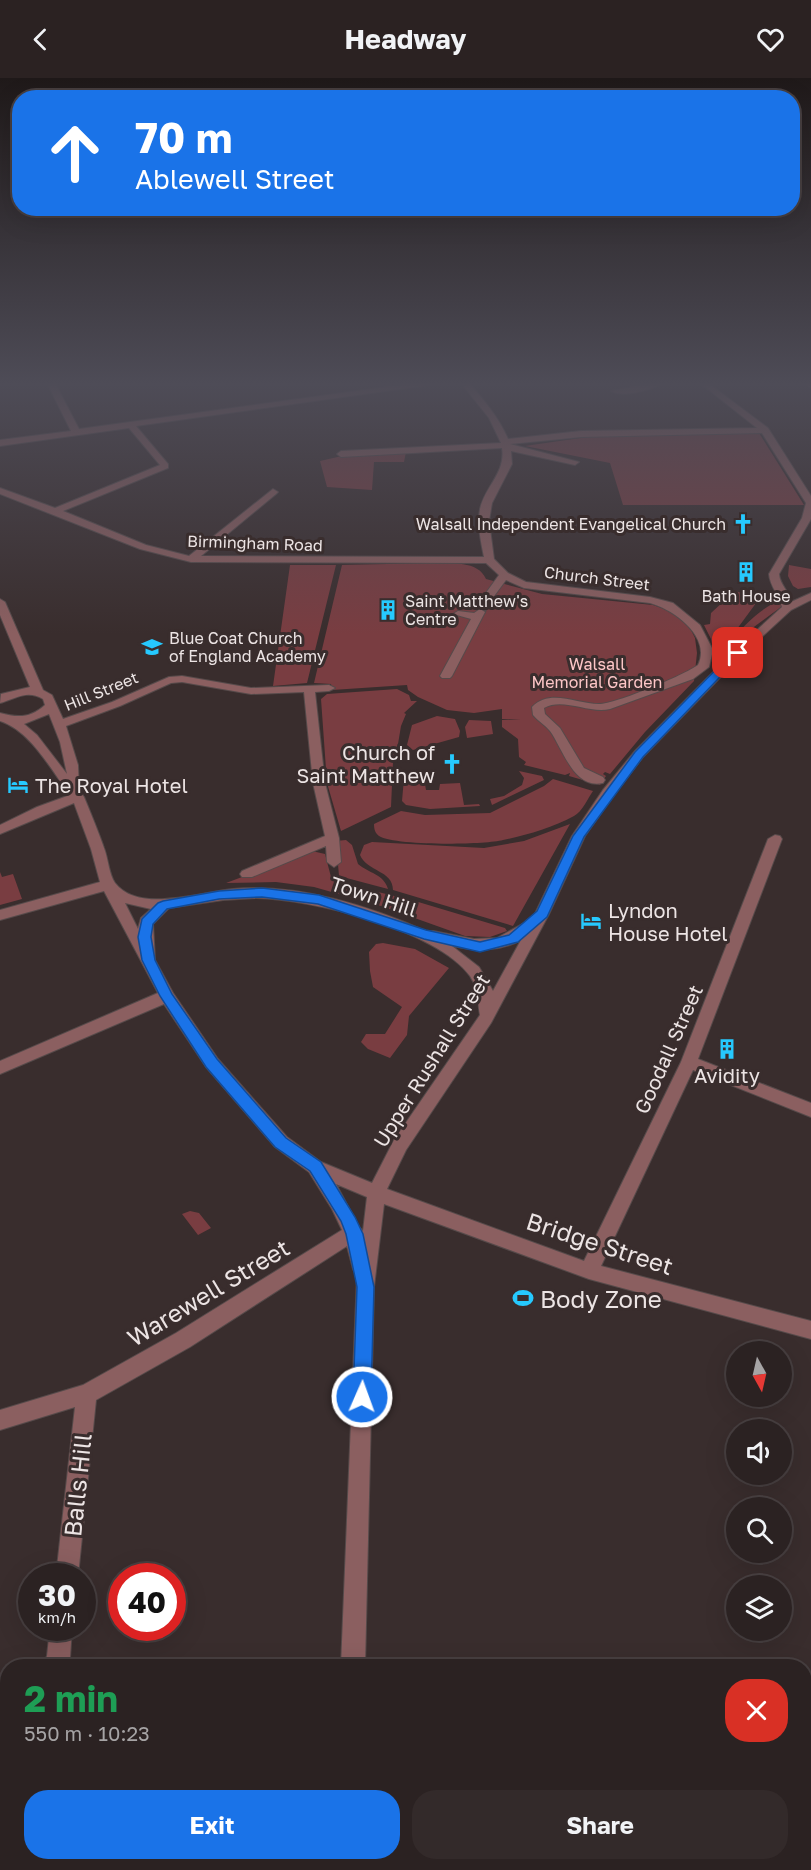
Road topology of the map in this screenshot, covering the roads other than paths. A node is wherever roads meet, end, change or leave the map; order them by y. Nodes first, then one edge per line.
1 (163, 467) edge
2 (506, 467) edge
3 (788, 467) edge
4 (0, 491) edge
5 (273, 492) dead end
6 (55, 510) junction
7 (191, 559) junction
8 (489, 560) junction
9 (504, 576) junction
10 (784, 593) junction
11 (811, 596) edge
12 (0, 602) edge
13 (811, 608) edge
14 (481, 610) junction
15 (783, 611) junction
16 (459, 614) dead end
17 (446, 676) dead end
18 (329, 688) dead end
19 (309, 689) junction
20 (38, 692) junction
21 (0, 699) edge
22 (50, 706) junction
23 (0, 717) edge
24 (14, 721) junction
25 (61, 724) junction
26 (599, 780) dead end
27 (75, 794) junction
28 (0, 830) edge
29 (332, 838) junction
30 (775, 839) dead end
31 (334, 862) dead end
32 (247, 874) dead end
33 (108, 885) junction
34 (163, 906) junction
35 (542, 914) junction
36 (0, 915) edge
37 (424, 934) junction
38 (148, 960) junction
39 (166, 996) junction
40 (486, 1018) junction
41 (689, 1062) junction
42 (0, 1068) edge
43 (811, 1110) edge
44 (315, 1167) junction
45 (376, 1193) junction
46 (355, 1234) junction
47 (589, 1271) junction
48 (365, 1287) junction
49 (811, 1330) edge
50 (87, 1394) junction
51 (0, 1420) edge
52 (68, 1563) edge
53 (60, 1641) edge
54 (58, 1659) edge
55 (353, 1659) edge

1 - 6 street
2 - 8 street
3 - 10 street
4 - 6 street, Birmingham Road
5 - 7 street
6 - 7 street, Birmingham Road
7 - 8 street, Birmingham Road
8 - 9 street, Church Street
9 - 14 street
9 - 26 street, Church Street
10 - 11 street
10 - 15 street
11 - 15 street
12 - 20 street
13 - 15 street
14 - 16 street
14 - 17 street
15 - 35 street, Upper Rushall Street
18 - 19 street, Hill Street
19 - 25 street, Hill Street
19 - 29 street
20 - 21 street
20 - 22 street
22 - 24 street
22 - 25 street
23 - 24 street
24 - 27 street
25 - 27 street
27 - 28 street
27 - 33 street
29 - 31 street
29 - 32 street
30 - 41 street, Goodall Street
33 - 34 street
33 - 36 street
33 - 38 street
34 - 37 street, Town Hill
34 - 38 street
35 - 37 street
35 - 40 street, Upper Rushall Street
37 - 40 street, Town Hill
38 - 39 street
39 - 42 street
39 - 44 street
40 - 45 street, Upper Rushall Street
41 - 43 street
41 - 47 street, Goodall Street
44 - 45 street, Bridge Street
44 - 46 street
45 - 47 street, Bridge Street
45 - 48 street, Upper Rushall Street
46 - 48 street
46 - 50 street, Warewell Street
47 - 49 street, Bridge Street
48 - 55 street
50 - 51 street, Warewell Street
50 - 52 street, Balls Hill
53 - 54 street

